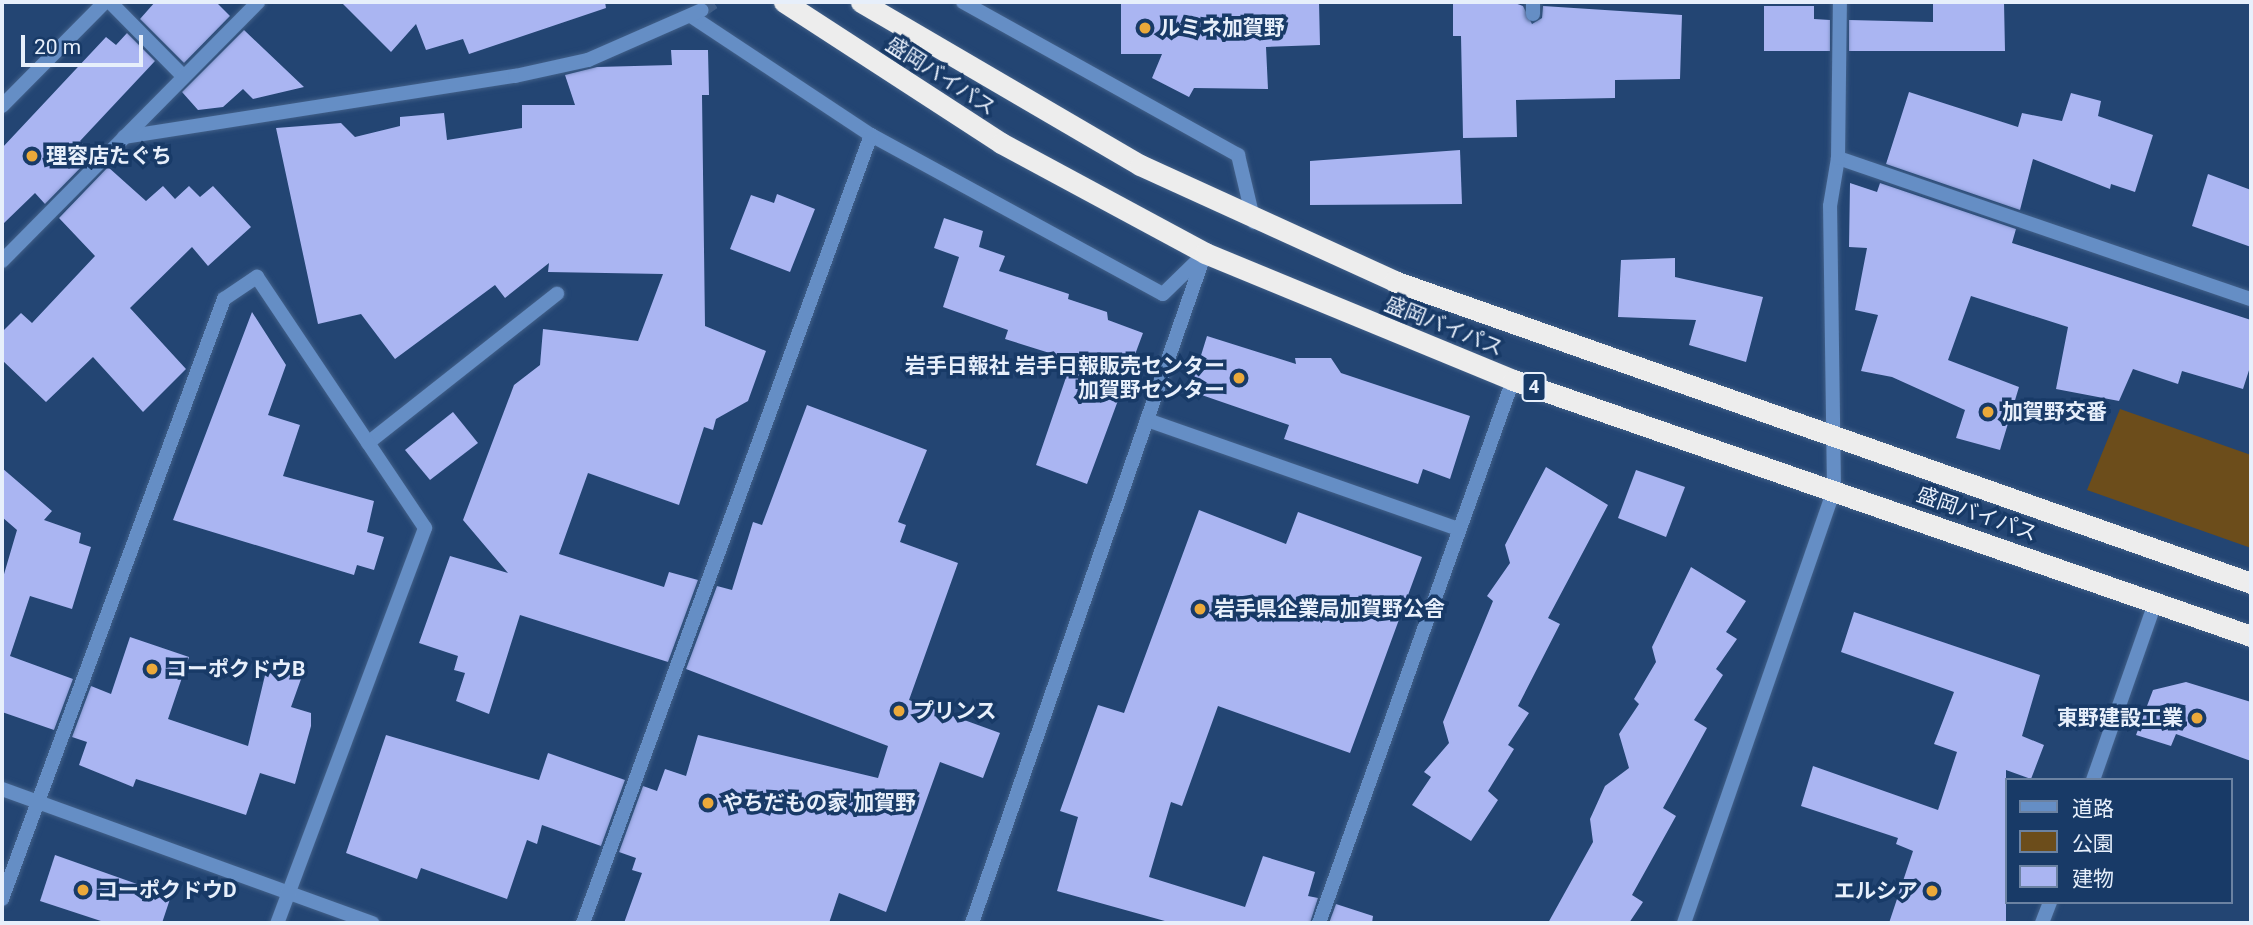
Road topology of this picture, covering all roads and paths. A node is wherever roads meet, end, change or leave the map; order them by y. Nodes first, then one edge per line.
1 (108, 2) edge
2 (258, 2) edge
3 (783, 2) edge
4 (861, 2) edge
5 (963, 2) edge
6 (1840, 2) edge
7 (184, 77) junction
8 (2, 106) edge
9 (872, 135) junction
10 (124, 137) junction
11 (1838, 158) junction
12 (1254, 222) junction
13 (1205, 253) junction
14 (2, 261) edge
15 (557, 294) dead end
16 (2251, 299) edge
17 (1513, 380) junction
18 (1147, 420) junction
19 (1828, 436) junction
20 (368, 443) junction
21 (1834, 489) junction
22 (1458, 529) junction
23 (2251, 583) edge
24 (2155, 603) junction
25 (2251, 636) edge
26 (2094, 778) edge
27 (2, 789) edge
28 (38, 801) junction
29 (289, 894) junction
30 (2, 899) edge
31 (2049, 904) edge
32 (277, 923) edge
33 (372, 923) edge
34 (583, 923) edge
35 (972, 923) edge
36 (1319, 923) edge
37 (1684, 923) edge
38 (2042, 923) edge

1 - 7 street
1 - 8 street
2 - 7 street
3 - 13 highway, 盛岡バイパス / 4
4 - 12 highway, 盛岡バイパス
5 - 12 street
6 - 11 street
7 - 10 street
9 - 10 street
9 - 13 street
9 - 34 street
10 - 14 street
11 - 16 street
11 - 19 street
12 - 19 highway, 盛岡バイパス
13 - 17 highway, 盛岡バイパス / 4
13 - 18 street
15 - 20 street
17 - 21 highway, 盛岡バイパス / 4
17 - 22 street
18 - 22 street
18 - 35 street
19 - 21 street
19 - 23 highway, 盛岡バイパス
20 - 28 street
20 - 29 street
21 - 24 highway, 盛岡バイパス / 4
21 - 37 street
22 - 36 street
24 - 25 highway, 盛岡バイパス / 4
24 - 26 street
27 - 28 street
28 - 29 street
28 - 30 street
29 - 32 street
29 - 33 street
31 - 38 street

